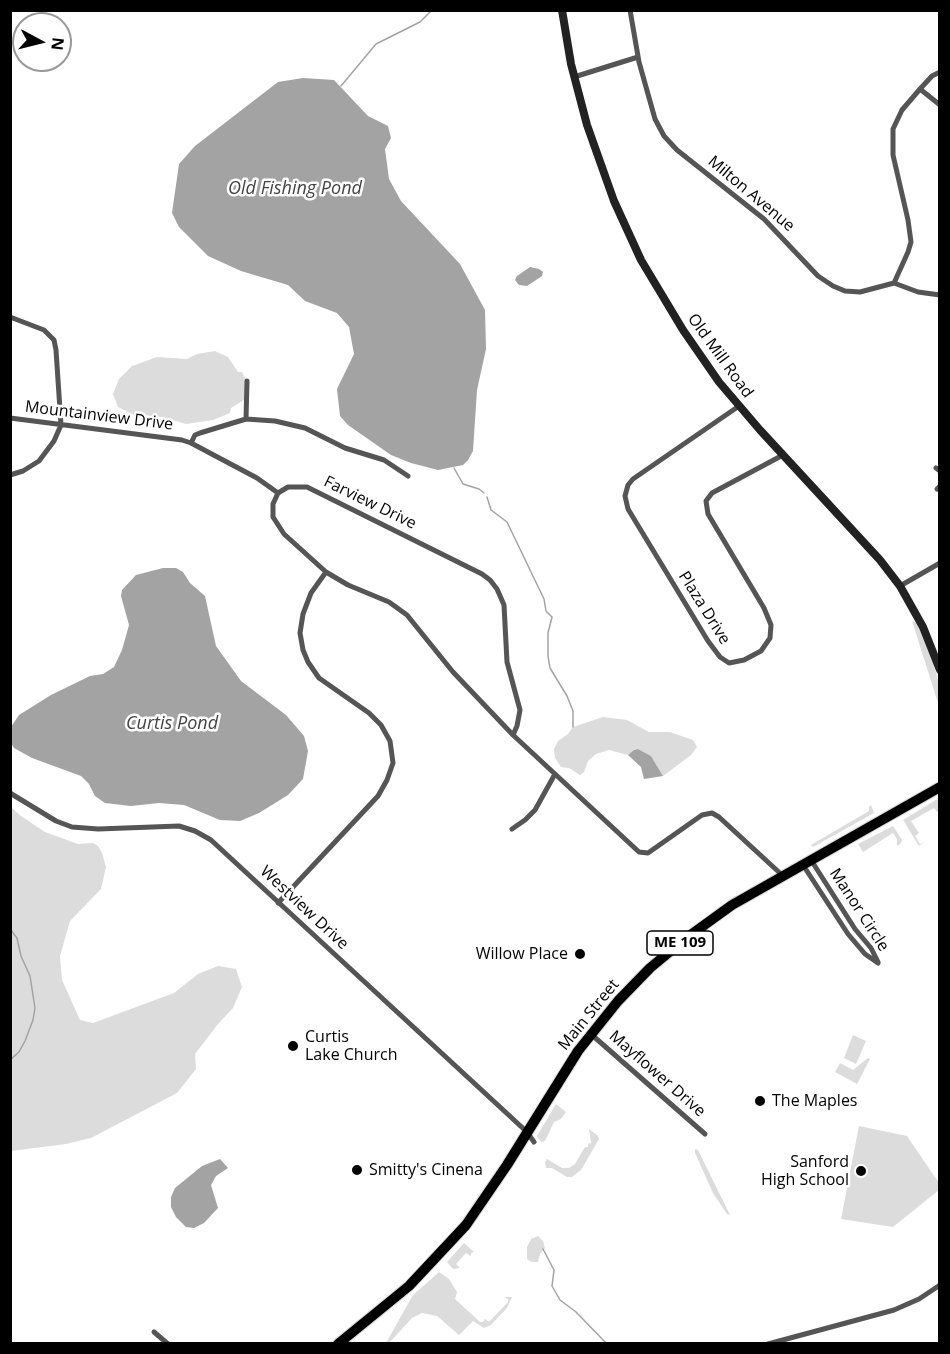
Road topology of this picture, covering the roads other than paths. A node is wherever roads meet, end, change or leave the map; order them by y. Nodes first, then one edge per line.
1 (562, 10) edge
2 (630, 10) edge
3 (638, 57) junction
4 (939, 72) edge
5 (574, 77) junction
6 (920, 89) junction
7 (939, 105) edge
8 (894, 283) junction
9 (939, 295) edge
10 (10, 316) edge
11 (247, 381) dead end
12 (739, 406) junction
13 (10, 418) edge
14 (246, 419) junction
15 (61, 425) junction
16 (191, 443) junction
17 (783, 455) junction
18 (10, 475) edge
19 (408, 476) dead end
20 (278, 493) junction
21 (939, 563) edge
22 (326, 572) junction
23 (900, 586) junction
24 (939, 670) edge
25 (513, 735) junction
26 (555, 774) junction
27 (939, 787) edge
28 (10, 793) edge
29 (512, 829) dead end
30 (807, 862) junction
31 (783, 877) junction
32 (278, 903) junction
33 (590, 1034) junction
34 (527, 1132) junction
35 (705, 1134) dead end
36 (534, 1142) dead end
37 (939, 1285) edge
38 (154, 1332) dead end
39 (168, 1344) edge
40 (338, 1344) edge
41 (768, 1344) edge

1 - 5 street, Old Mill Road
2 - 3 street, Milton Avenue
3 - 5 street
3 - 8 street, Milton Avenue
4 - 6 street
5 - 12 street, Old Mill Road
6 - 7 street
6 - 8 street
8 - 9 street
10 - 15 street
11 - 14 street
12 - 17 street, Old Mill Road
12 - 17 street, Plaza Drive
13 - 15 street, Mountainview Drive
14 - 16 street
14 - 19 street
15 - 16 street, Mountainview Drive
15 - 18 street
16 - 20 street, Mountainview Drive
17 - 23 street, Old Mill Road
20 - 22 street
20 - 25 street, Farview Drive
21 - 23 street
22 - 25 street
22 - 32 street
23 - 24 street, Old Mill Road
25 - 26 street
26 - 29 street
26 - 31 street
27 - 30 highway, Main Street / ME 109
28 - 32 street, Westview Drive
30 - 30 street, Manor Circle
30 - 31 highway, Main Street / ME 109
31 - 33 highway, Main Street / ME 109
32 - 34 street, Westview Drive
33 - 34 highway, Main Street / ME 109
33 - 35 street, Mayflower Drive
34 - 36 street, Westview Drive
34 - 40 highway, Main Street / ME 109
37 - 41 street
38 - 39 street

